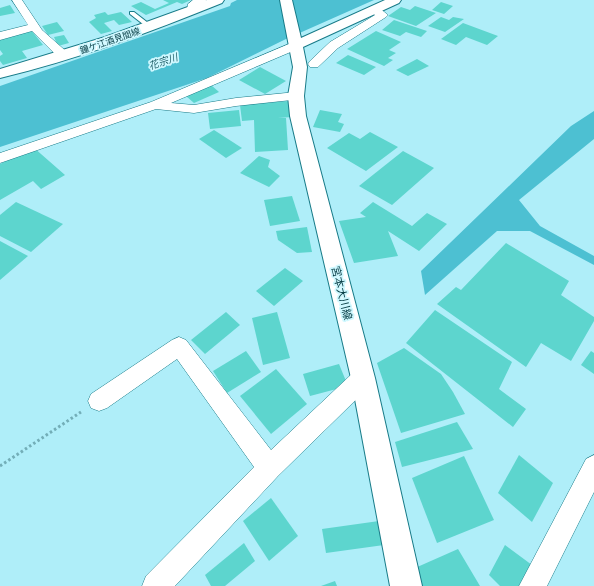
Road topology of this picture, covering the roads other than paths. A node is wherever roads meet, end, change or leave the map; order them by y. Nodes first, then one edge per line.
1 (17, 0) edge
2 (218, 0) edge
3 (286, 0) edge
4 (395, 0) edge
5 (198, 5) edge
6 (374, 9) junction
7 (132, 13) dead end
8 (34, 27) junction
9 (150, 27) junction
10 (0, 36) edge
11 (295, 43) junction
12 (64, 56) junction
13 (314, 64) dead end
14 (0, 74) edge
15 (296, 96) junction
16 (155, 105) junction
17 (0, 158) edge
18 (363, 378) junction
19 (99, 401) road end
20 (594, 467) edge
21 (270, 468) junction
22 (156, 586) edge
23 (406, 586) edge
24 (534, 586) edge

1 - 8 street
2 - 5 main road, 鐘ケ江酒見間線
3 - 11 main road, 宮本大川線
4 - 6 main road
5 - 9 main road, 鐘ケ江酒見間線
6 - 11 main road
6 - 13 street
7 - 9 lane
8 - 10 street
8 - 12 street
9 - 12 main road, 鐘ケ江酒見間線
11 - 15 main road, 宮本大川線
11 - 16 street
12 - 14 main road, 鐘ケ江酒見間線
15 - 16 street
15 - 18 main road, 宮本大川線
16 - 17 street
18 - 21 street
18 - 23 main road, 宮本大川線
19 - 21 street
20 - 24 street
21 - 22 street

